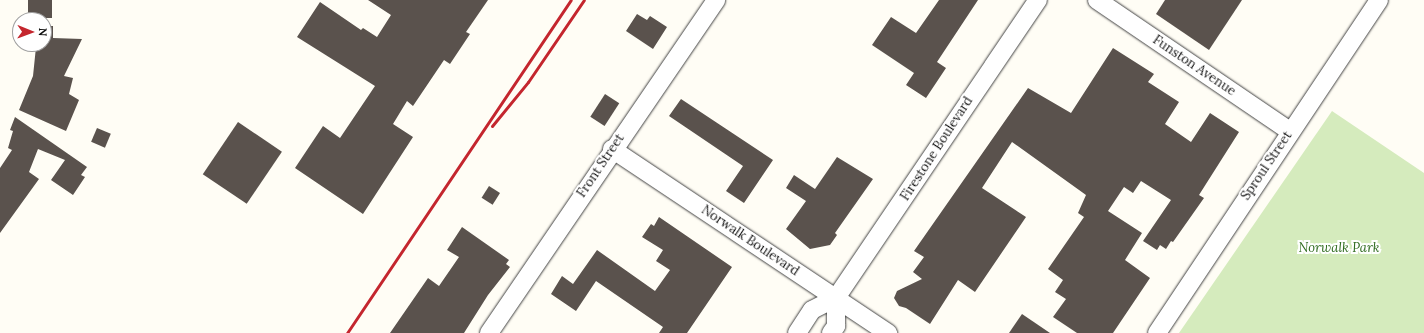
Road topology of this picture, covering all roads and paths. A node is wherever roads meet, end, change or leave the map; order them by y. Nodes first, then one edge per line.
1 (716, 0) edge
2 (1038, 0) edge
3 (1097, 0) edge
4 (1379, 0) edge
5 (1290, 132) junction
6 (612, 149) junction
7 (836, 298) junction
8 (489, 333) edge
9 (797, 333) edge
10 (831, 333) edge
11 (888, 333) edge
12 (1157, 333) edge

1 - 6 street, Front Street
2 - 7 street, Firestone Boulevard
3 - 5 street, Funston Avenue
4 - 5 street, Sproul Street
5 - 12 street, Sproul Street
6 - 7 street, Norwalk Boulevard
6 - 8 street, Front Street
7 - 9 street, Firestone Boulevard
7 - 10 street
7 - 11 street, Norwalk Boulevard

